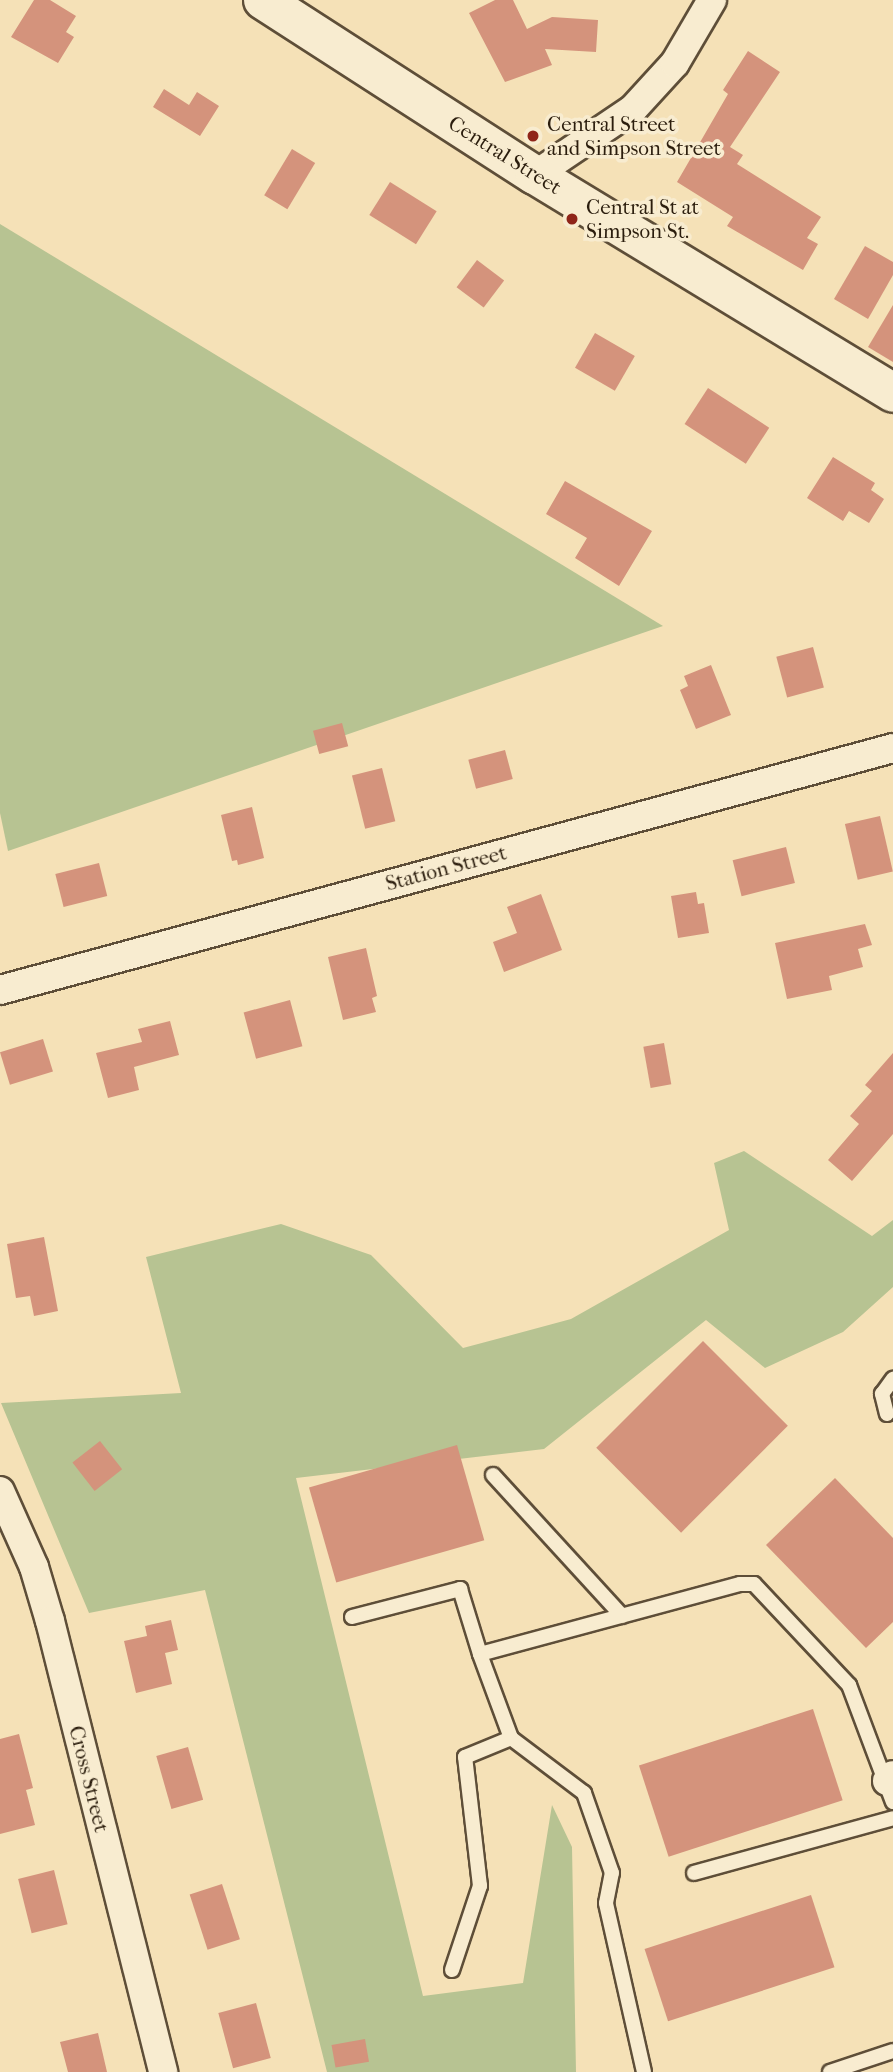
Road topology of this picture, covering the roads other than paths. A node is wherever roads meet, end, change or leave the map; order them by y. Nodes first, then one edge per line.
1 (263, 0) edge
2 (712, 0) edge
3 (535, 175) junction
4 (893, 393) edge
5 (893, 748) edge
6 (0, 990) edge
7 (893, 1379) edge
8 (887, 1414) dead end
9 (493, 1475) dead end
10 (0, 1491) edge
11 (7, 1518) edge
12 (622, 1616) junction
13 (352, 1617) dead end
14 (480, 1654) junction
15 (511, 1738) junction
16 (891, 1786) edge
17 (893, 1818) edge
18 (694, 1873) dead end
19 (452, 1970) dead end
20 (893, 2051) edge
21 (163, 2072) edge
22 (644, 2072) edge
23 (830, 2072) edge

1 - 3 main road, Central Street
2 - 3 street
3 - 4 main road, Central Street
5 - 6 street, Station Street
7 - 8 lane
9 - 12 lane
10 - 11 street, Cross Street
11 - 21 street, Cross Street
12 - 14 lane
12 - 16 lane
13 - 14 lane
14 - 15 lane
15 - 19 lane
15 - 22 lane
17 - 18 lane
20 - 23 lane

